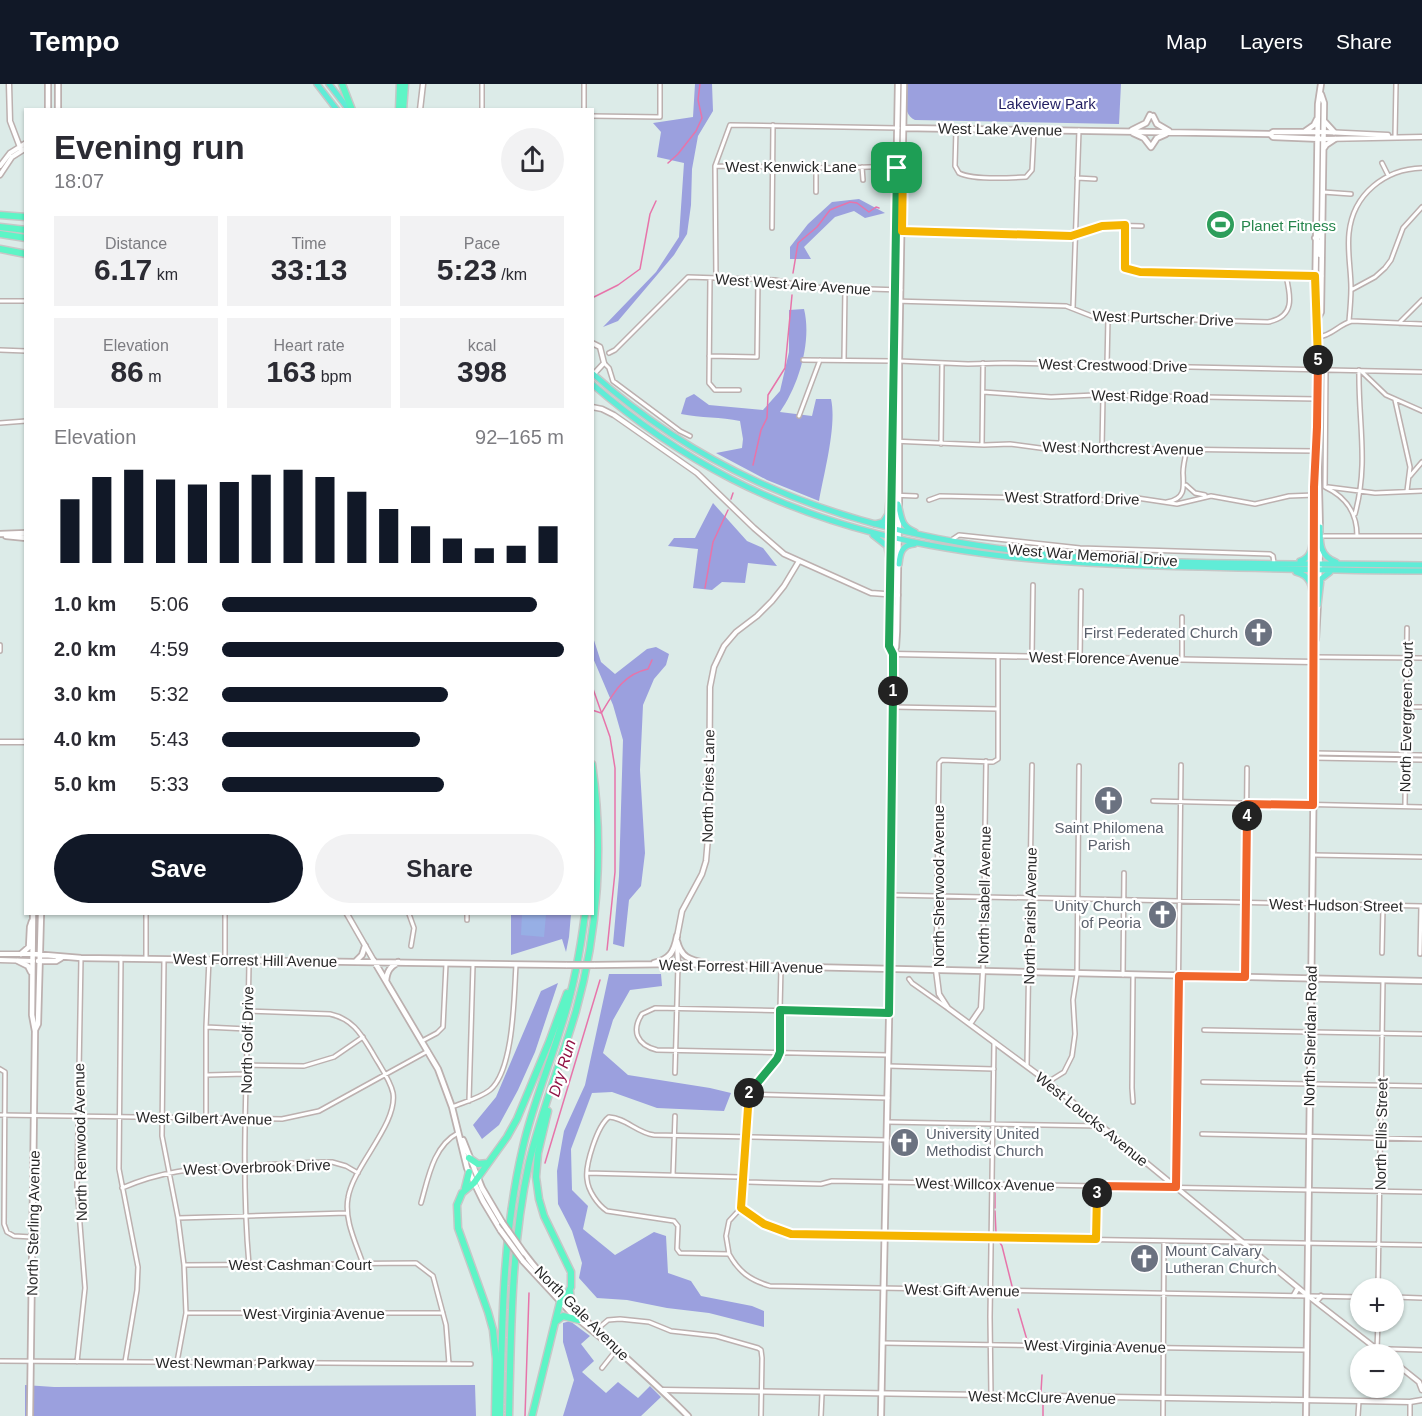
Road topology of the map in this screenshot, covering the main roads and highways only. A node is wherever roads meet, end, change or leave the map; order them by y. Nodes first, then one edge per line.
1 (48, 84) edge
2 (58, 84) edge
3 (317, 84) edge
4 (328, 84) edge
5 (342, 84) edge
6 (403, 84) edge
7 (898, 84) edge
8 (904, 84) edge
9 (1321, 84) edge
10 (48, 108) edge
11 (58, 108) edge
12 (335, 108) edge
13 (348, 108) edge
14 (349, 108) edge
15 (401, 108) edge
16 (1321, 120) junction
17 (897, 128) junction
18 (904, 128) junction
19 (1129, 131) junction
20 (1172, 132) junction
21 (1304, 132) junction
22 (1320, 132) junction
23 (1334, 132) road end
24 (1270, 134) junction
25 (1306, 138) junction
26 (1320, 139) junction
27 (1335, 139) road end
28 (1317, 151) junction
29 (1323, 151) junction
30 (1316, 176) junction
31 (1323, 192) junction
32 (1323, 214) junction
33 (0, 215) edge
34 (24, 217) edge
35 (0, 227) edge
36 (24, 230) edge
37 (0, 234) edge
38 (24, 238) edge
39 (1315, 238) junction
40 (0, 249) edge
41 (24, 254) edge
42 (1322, 261) junction
43 (1318, 318) junction
44 (896, 361) junction
45 (594, 375) edge
46 (594, 386) edge
47 (891, 477) joint
48 (890, 495) junction
49 (898, 504) junction
50 (838, 524) junction
51 (869, 524) junction
52 (1316, 525) junction
53 (890, 529) junction
54 (899, 531) junction
55 (24, 533) edge
56 (0, 535) edge
57 (24, 538) edge
58 (890, 538) junction
59 (899, 540) junction
60 (952, 541) junction
61 (922, 545) junction
62 (1108, 562) junction
63 (1274, 563) junction
64 (890, 564) junction
65 (899, 564) junction
66 (1365, 564) junction
67 (1422, 565) edge
68 (1316, 567) junction
69 (1262, 569) junction
70 (1351, 570) junction
71 (1422, 572) edge
72 (890, 595) junction
73 (1315, 603) junction
74 (897, 628) junction
75 (893, 654) junction
76 (594, 780) edge
77 (594, 908) edge
78 (40, 915) edge
79 (585, 915) edge
80 (593, 915) edge
81 (33, 916) edge
82 (40, 940) junction
83 (365, 946) road end
84 (580, 953) junction
85 (21, 954) road end
86 (33, 954) junction
87 (40, 954) junction
88 (53, 955) junction
89 (61, 958) junction
90 (18, 961) road end
91 (33, 961) junction
92 (40, 961) junction
93 (52, 961) junction
94 (355, 961) junction
95 (374, 961) junction
96 (399, 962) junction
97 (642, 965) junction
98 (716, 965) junction
99 (890, 970) junction
100 (39, 973) junction
101 (33, 974) junction
102 (1311, 979) junction
103 (386, 981) junction
104 (1422, 981) edge
105 (581, 992) junction
106 (35, 1030) junction
107 (459, 1132) junction
108 (469, 1158) junction
109 (488, 1163) junction
110 (469, 1172) junction
111 (476, 1180) junction
112 (464, 1190) junction
113 (571, 1287) junction
114 (562, 1300) junction
115 (571, 1306) junction
116 (579, 1320) junction
117 (555, 1322) junction
118 (595, 1331) junction
119 (30, 1416) edge
120 (498, 1416) edge
121 (509, 1416) edge
122 (532, 1416) edge
123 (688, 1416) edge
124 (881, 1416) edge
125 (1306, 1416) edge

1 - 10 main road
2 - 11 main road
3 - 12 highway
4 - 13 highway
5 - 14 highway
6 - 15 highway
7 - 17 main road
8 - 18 main road
9 - 16 main road, North Sheridan Road
16 - 21 main road
16 - 22 main road, North Sheridan Road
16 - 23 main road
17 - 18 main road, West Lake Avenue
17 - 44 main road
18 - 19 main road, West Lake Avenue
18 - 44 main road
19 - 20 main road, West Lake Avenue
19 - 20 main road
19 - 20 main road
20 - 24 main road, West Lake Avenue
21 - 22 main road, West Lake Avenue
21 - 24 main road, West Lake Avenue
22 - 26 main road, North Sheridan Road
24 - 25 main road, West Lake Avenue
25 - 26 main road, West Lake Avenue
25 - 28 main road
26 - 28 main road, North Sheridan Road
26 - 29 main road, North Sheridan Road
27 - 29 main road
28 - 30 main road, North Sheridan Road
29 - 31 main road, North Sheridan Road
30 - 31 main road
30 - 39 main road, North Sheridan Road
31 - 32 main road, North Sheridan Road
32 - 39 main road
32 - 42 main road, North Sheridan Road
33 - 34 highway
35 - 36 highway
37 - 38 highway
39 - 42 main road
39 - 43 main road, North Sheridan Road
40 - 41 highway
42 - 43 main road, North Sheridan Road
43 - 52 main road, North Sheridan Road
44 - 47 main road
44 - 49 main road
45 - 51 highway, West War Memorial Drive
46 - 50 highway, West War Memorial Drive
47 - 48 highway
48 - 51 highway
48 - 53 main road
49 - 54 main road
49 - 60 highway
50 - 58 highway, West War Memorial Drive
50 - 64 highway
51 - 53 highway, West War Memorial Drive
52 - 63 highway
52 - 66 highway
52 - 68 main road, North Sheridan Road
53 - 54 highway, West War Memorial Drive
53 - 58 main road
54 - 59 main road
54 - 60 highway, West War Memorial Drive
55 - 56 main road
56 - 57 main road
58 - 59 highway, West War Memorial Drive
58 - 64 main road
59 - 61 highway, West War Memorial Drive
59 - 65 main road
60 - 62 highway, West War Memorial Drive
61 - 62 highway, West War Memorial Drive
61 - 65 highway
62 - 63 highway, West War Memorial Drive
62 - 69 highway, West War Memorial Drive
63 - 68 highway, West War Memorial Drive
64 - 72 main road
65 - 74 main road
66 - 67 highway, West War Memorial Drive
66 - 68 highway, West War Memorial Drive
68 - 69 highway, West War Memorial Drive
68 - 70 highway, West War Memorial Drive
68 - 73 main road, North Sheridan Road
69 - 73 highway
70 - 71 highway, West War Memorial Drive
70 - 73 highway
72 - 74 main road
72 - 75 main road
73 - 102 main road, North Sheridan Road
74 - 75 main road
75 - 99 main road
76 - 77 highway
78 - 82 main road, North Sterling Avenue
79 - 84 highway
80 - 105 highway
81 - 85 main road
81 - 86 main road, North Sterling Avenue
82 - 87 main road, North Sterling Avenue
82 - 88 main road
83 - 94 main road
84 - 109 highway
84 - 120 highway
86 - 87 main road, West Forrest Hill Avenue
86 - 91 main road, North Sterling Avenue
87 - 88 main road, West Forrest Hill Avenue
87 - 92 main road, North Sterling Avenue
88 - 89 main road, West Forrest Hill Avenue
89 - 93 main road, West Forrest Hill Avenue
89 - 94 main road, West Forrest Hill Avenue
90 - 101 main road
91 - 92 main road, West Forrest Hill Avenue
91 - 101 main road, North Sterling Avenue
92 - 93 main road, West Forrest Hill Avenue
92 - 100 main road, North Sterling Avenue
93 - 100 main road
94 - 95 main road, West Forrest Hill Avenue
95 - 96 main road, West Forrest Hill Avenue
95 - 103 main road, North Gale Avenue
96 - 97 main road, West Forrest Hill Avenue, bridge
96 - 103 main road
97 - 98 main road, West Forrest Hill Avenue
97 - 98 main road
98 - 99 main road, West Forrest Hill Avenue
99 - 102 main road, West Forrest Hill Avenue
99 - 124 main road
100 - 106 main road, North Sterling Avenue
101 - 106 main road, North Sterling Avenue
102 - 104 main road, West Forrest Hill Avenue
102 - 125 main road, North Sheridan Road
103 - 107 main road, North Gale Avenue
105 - 113 highway
105 - 121 highway
106 - 119 main road, North Sterling Avenue
107 - 108 main road, North Gale Avenue
107 - 110 main road, North Gale Avenue
108 - 109 highway
108 - 111 main road, North Gale Avenue
109 - 111 highway
110 - 111 main road, North Gale Avenue
110 - 112 highway
111 - 112 highway
111 - 114 main road, North Gale Avenue, bridge
111 - 114 main road, North Gale Avenue, bridge
112 - 120 highway
113 - 114 highway
113 - 115 highway
114 - 115 main road, North Gale Avenue
114 - 116 main road, North Gale Avenue
114 - 117 highway
115 - 118 main road, North Gale Avenue
116 - 117 highway
116 - 118 main road, North Gale Avenue
117 - 122 highway
118 - 123 main road, North Gale Avenue

